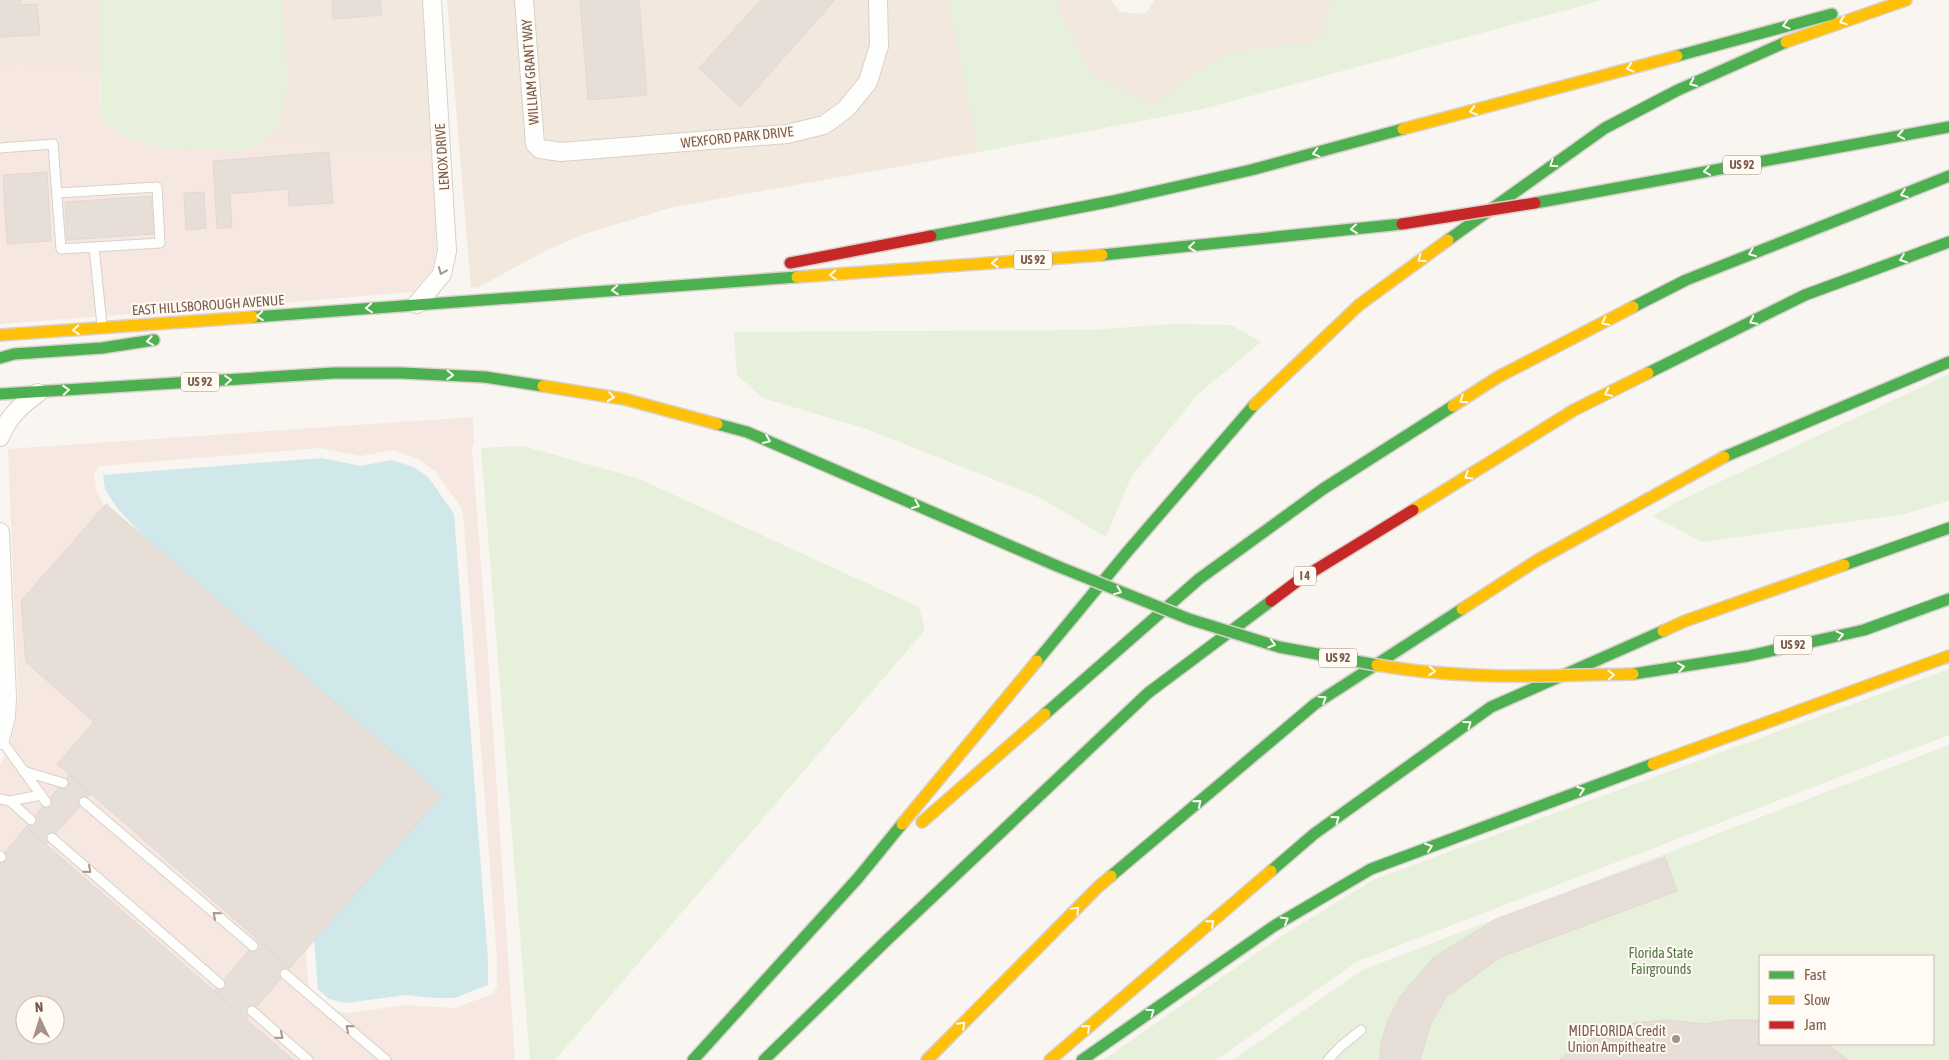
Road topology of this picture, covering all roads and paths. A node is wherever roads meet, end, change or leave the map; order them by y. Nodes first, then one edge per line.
1 (432, 0) edge
2 (524, 0) edge
3 (878, 0) edge
4 (1884, 0) edge
5 (1906, 0) edge
6 (1949, 126) edge
7 (535, 144) joint
8 (0, 148) edge
9 (1949, 176) edge
10 (57, 193) junction
11 (1949, 242) edge
12 (94, 247) junction
13 (781, 264) dead end
14 (762, 268) dead end
15 (664, 287) junction
16 (417, 304) junction
17 (212, 320) junction
18 (103, 328) junction
19 (0, 336) edge
20 (0, 358) edge
21 (1949, 362) edge
22 (39, 392) junction
23 (0, 394) edge
24 (0, 437) edge
25 (1949, 528) edge
26 (0, 532) edge
27 (1949, 599) edge
28 (1949, 656) edge
29 (0, 739) edge
30 (23, 771) junction
31 (62, 783) dead end
32 (0, 799) edge
33 (10, 801) junction
34 (84, 802) dead end
35 (31, 820) dead end
36 (52, 838) dead end
37 (858, 878) junction
38 (253, 946) dead end
39 (285, 974) dead end
40 (220, 984) dead end
41 (252, 1011) dead end
42 (1361, 1030) dead end
43 (308, 1060) edge
44 (386, 1060) edge
45 (693, 1060) edge
46 (764, 1060) edge
47 (927, 1060) edge
48 (1050, 1060) edge
49 (1082, 1060) edge
50 (1328, 1060) edge

1 -> 16 street, LENOX DRIVE
2 - 7 street, WILLIAM GRANT WAY
3 - 7 street, WEXFORD PARK DRIVE
4 -> 13 main road
5 -> 37 main road
6 -> 15 main road, US 92, bridge
8 - 10 lane
9 -> 37 main road
10 - 12 lane
10 - 12 lane
11 -> 46 main road, I 4
12 - 18 lane
14 - 15 main road
15 -> 16 main road, US 92
16 -> 17 main road, EAST HILLSBOROUGH AVENUE / US 92
17 - 18 main road, EAST HILLSBOROUGH AVENUE / US 92
17 -> 20 main road
18 -> 19 main road, EAST HILLSBOROUGH AVENUE / US 92
47 -> 21 main road
22 - 23 main road, US 92
22 - 24 street
22 -> 27 main road, US 92, bridge
48 -> 25 main road
26 - 29 street
49 -> 28 main road
29 - 30 lane
30 - 31 lane
30 - 33 lane
32 - 33 lane
33 - 35 lane
38 -> 34 lane
36 -> 40 lane
37 - 45 main road
44 -> 39 lane
41 -> 43 lane
42 - 50 lane

